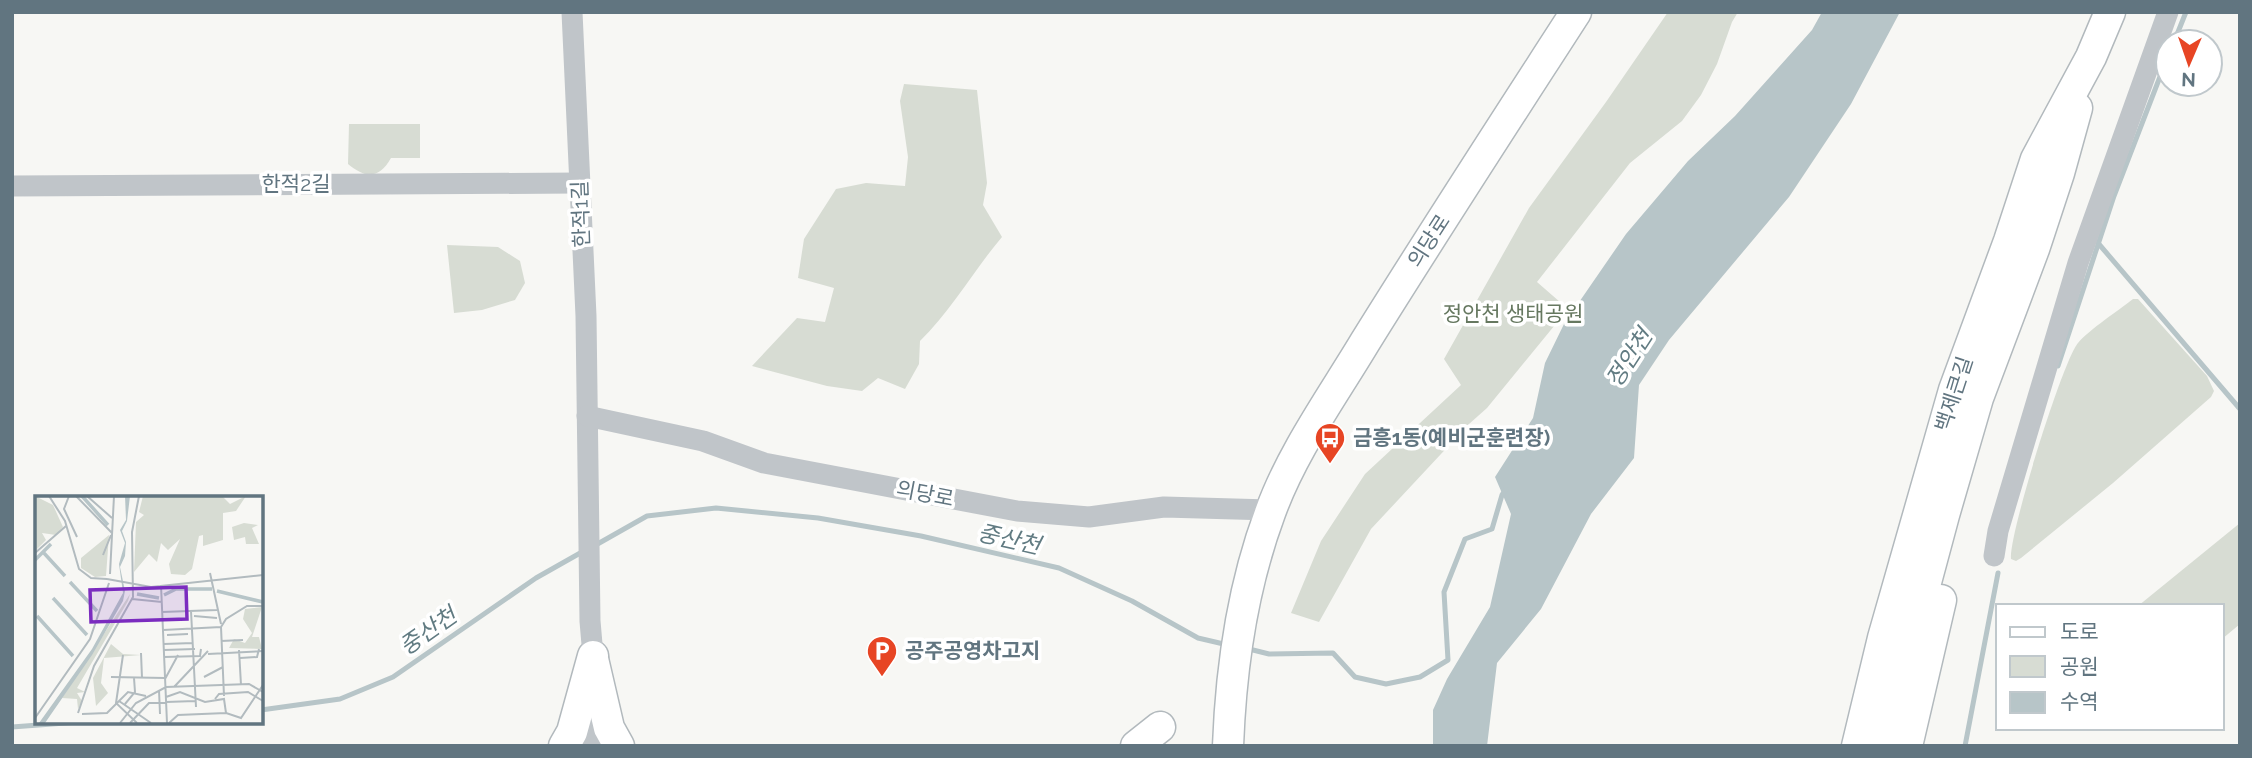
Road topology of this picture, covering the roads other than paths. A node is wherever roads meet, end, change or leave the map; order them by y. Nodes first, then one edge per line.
1 (572, 12) edge
2 (1576, 12) edge
3 (2110, 12) edge
4 (2168, 12) edge
5 (579, 183) junction
6 (12, 186) edge
7 (2021, 245) junction
8 (587, 416) junction
9 (1270, 510) junction
10 (1993, 555) dead end
11 (593, 656) junction
12 (1160, 727) dead end
13 (564, 746) edge
14 (591, 746) edge
15 (619, 746) edge
16 (1136, 746) edge
17 (1228, 746) edge
18 (1837, 746) edge
19 (1857, 746) edge
20 (1882, 746) edge
21 (1907, 746) edge

1 - 5 street, 한적1길
2 - 9 main road, 의당로
3 - 7 main road, 백제큰길
4 - 10 street
5 - 6 street, 한적2길
5 - 8 street, 한적1길
7 - 18 main road
7 - 19 main road, 백제큰길
7 - 20 main road, 백제큰길
7 - 21 main road
8 - 9 street, 의당로
8 - 11 street, 한적1길
9 - 17 main road, 의당로
11 - 13 main road
11 - 14 street, 한적1길
11 - 15 main road
12 - 16 main road

